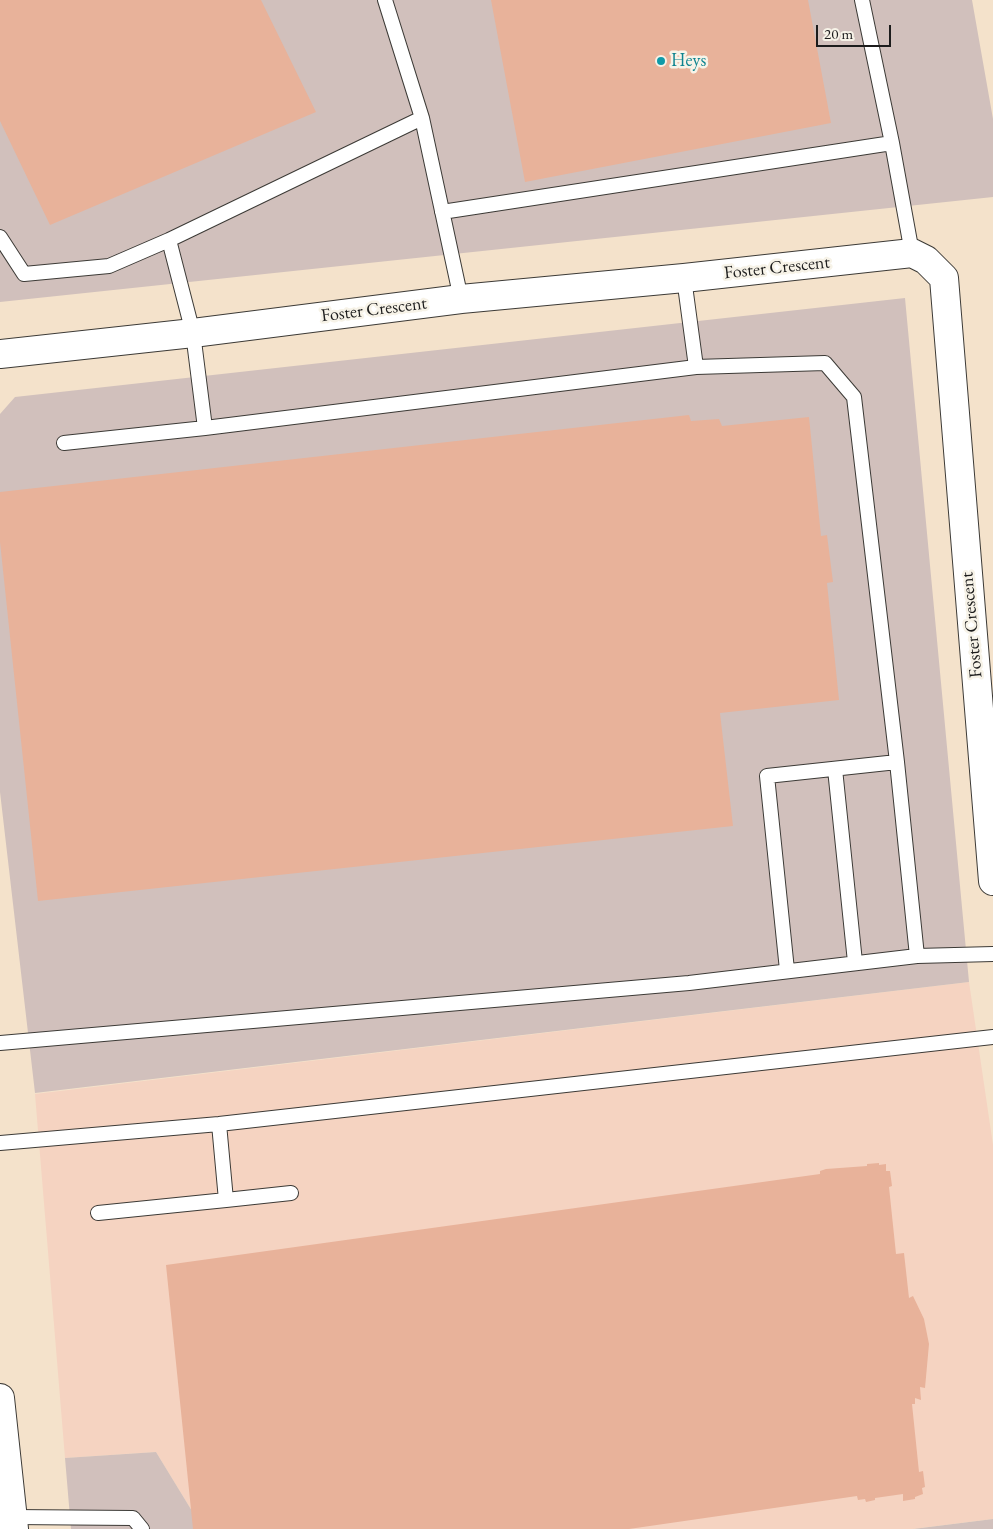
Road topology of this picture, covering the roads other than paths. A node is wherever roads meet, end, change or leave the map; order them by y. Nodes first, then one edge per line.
1 (384, 0) edge
2 (862, 0) edge
3 (422, 118) junction
4 (892, 143) junction
5 (442, 212) junction
6 (0, 237) edge
7 (169, 240) junction
8 (912, 253) junction
9 (684, 278) junction
10 (461, 299) junction
11 (193, 333) junction
12 (0, 354) edge
13 (696, 367) junction
14 (205, 428) junction
15 (64, 443) dead end
16 (897, 762) junction
17 (834, 769) junction
18 (993, 881) edge
19 (993, 954) edge
20 (917, 956) junction
21 (855, 962) junction
22 (787, 970) junction
23 (993, 1037) edge
24 (0, 1043) edge
25 (219, 1124) junction
26 (0, 1143) edge
27 (291, 1193) dead end
28 (226, 1200) junction
29 (98, 1213) dead end
30 (0, 1398) edge
31 (9, 1521) edge
32 (142, 1529) edge

1 - 3 lane
2 - 4 lane
3 - 5 lane
3 - 7 lane
4 - 5 lane
4 - 8 lane
5 - 10 lane
6 - 7 lane
7 - 11 lane
8 - 9 street, Foster Crescent
8 - 18 street, Foster Crescent
9 - 10 street, Foster Crescent
9 - 13 lane
10 - 11 street, Foster Crescent
11 - 12 street, Foster Crescent
11 - 14 lane
13 - 14 lane
13 - 16 lane
14 - 15 lane
16 - 17 lane
16 - 20 lane
17 - 21 lane
17 - 22 lane
19 - 20 lane
20 - 21 lane
21 - 22 lane
22 - 24 lane
23 - 25 lane
25 - 26 lane
25 - 28 lane
27 - 28 lane
28 - 29 lane
30 - 31 street
31 - 32 lane

